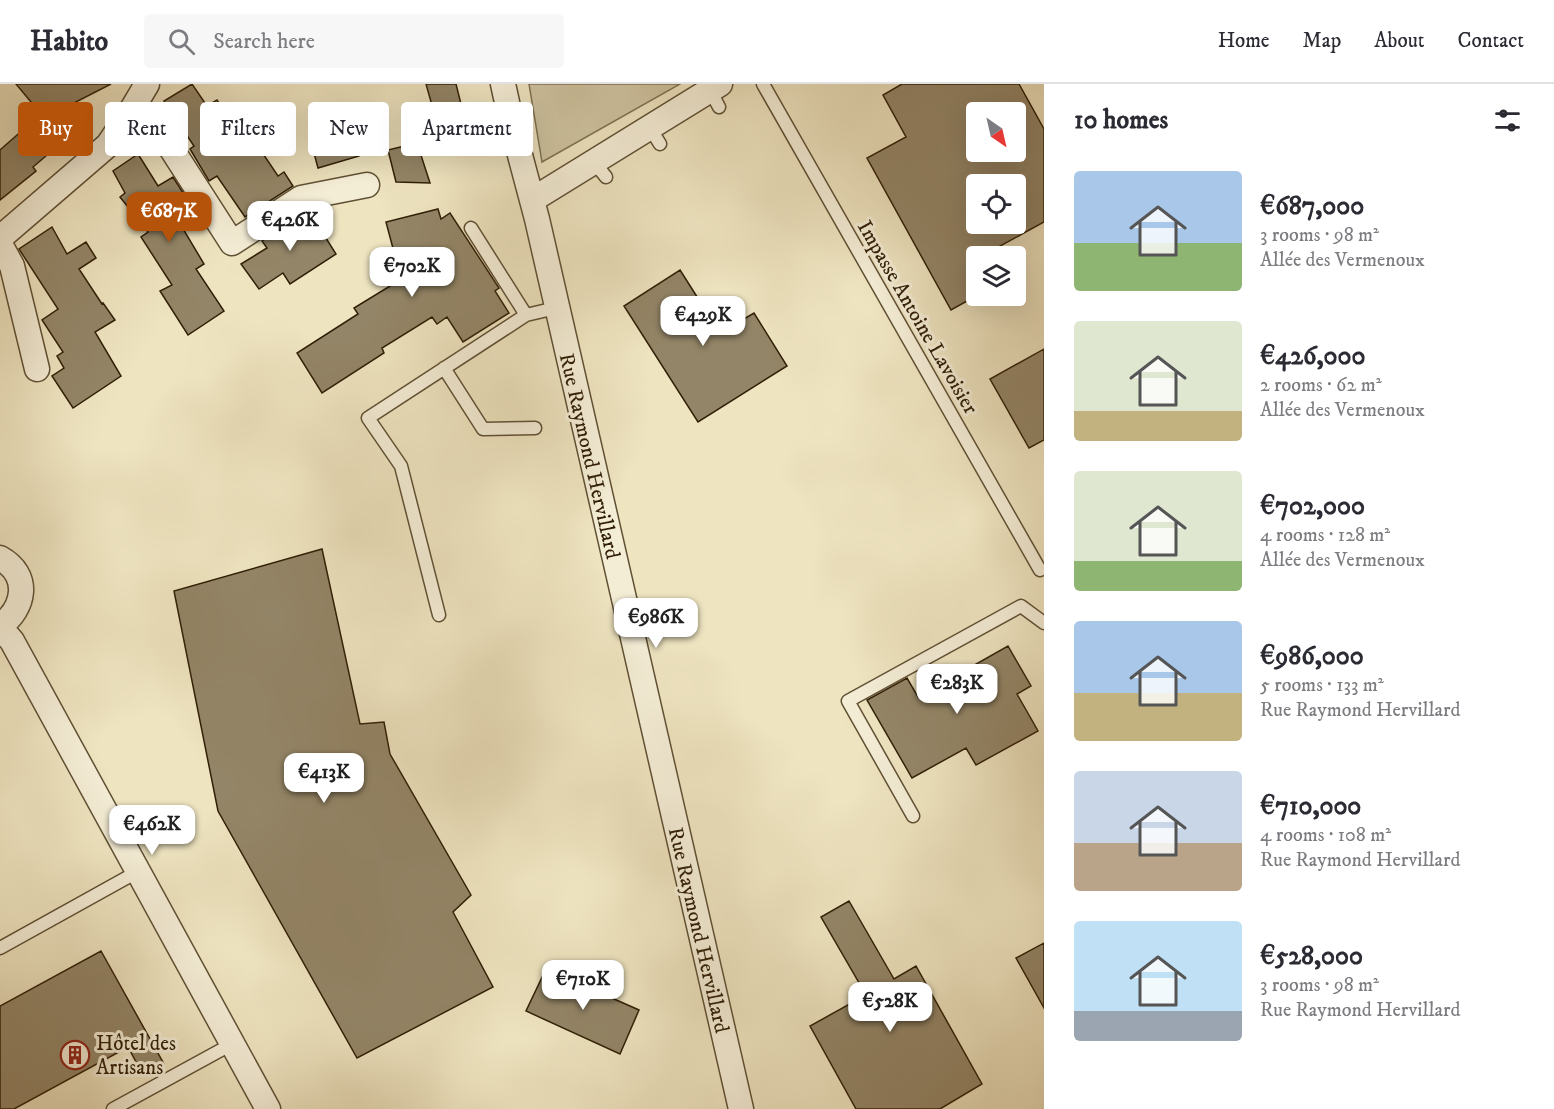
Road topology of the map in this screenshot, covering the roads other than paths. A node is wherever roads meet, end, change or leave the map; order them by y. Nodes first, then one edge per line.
1 (147, 84) edge
2 (503, 84) edge
3 (763, 84) edge
4 (716, 94) edge
5 (136, 102) edge
6 (105, 148) edge
7 (176, 156) edge
8 (367, 185) dead end
9 (532, 200) junction
10 (471, 228) dead end
11 (0, 238) edge
12 (0, 244) edge
13 (556, 308) junction
14 (526, 315) junction
15 (444, 368) junction
16 (37, 369) dead end
17 (535, 428) dead end
18 (0, 558) edge
19 (1040, 570) dead end
20 (439, 615) dead end
21 (1044, 623) edge
22 (0, 627) edge
23 (913, 816) dead end
24 (137, 872) junction
25 (0, 948) edge
26 (232, 1044) junction
27 (113, 1109) edge
28 (268, 1109) edge
29 (741, 1109) edge

1 - 5 street
2 - 9 street, Rue Raymond Hervillard
3 - 19 lane, Impasse Antoine Lavoisier
4 - 9 street
6 - 11 street
7 - 8 street
9 - 13 street, Rue Raymond Hervillard
10 - 14 lane
12 - 16 street
13 - 14 lane
13 - 29 street, Rue Raymond Hervillard
14 - 15 lane
15 - 17 lane
15 - 20 lane
18 - 22 street
21 - 23 lane
22 - 24 street
24 - 25 lane
24 - 26 street
26 - 27 lane
26 - 28 street

